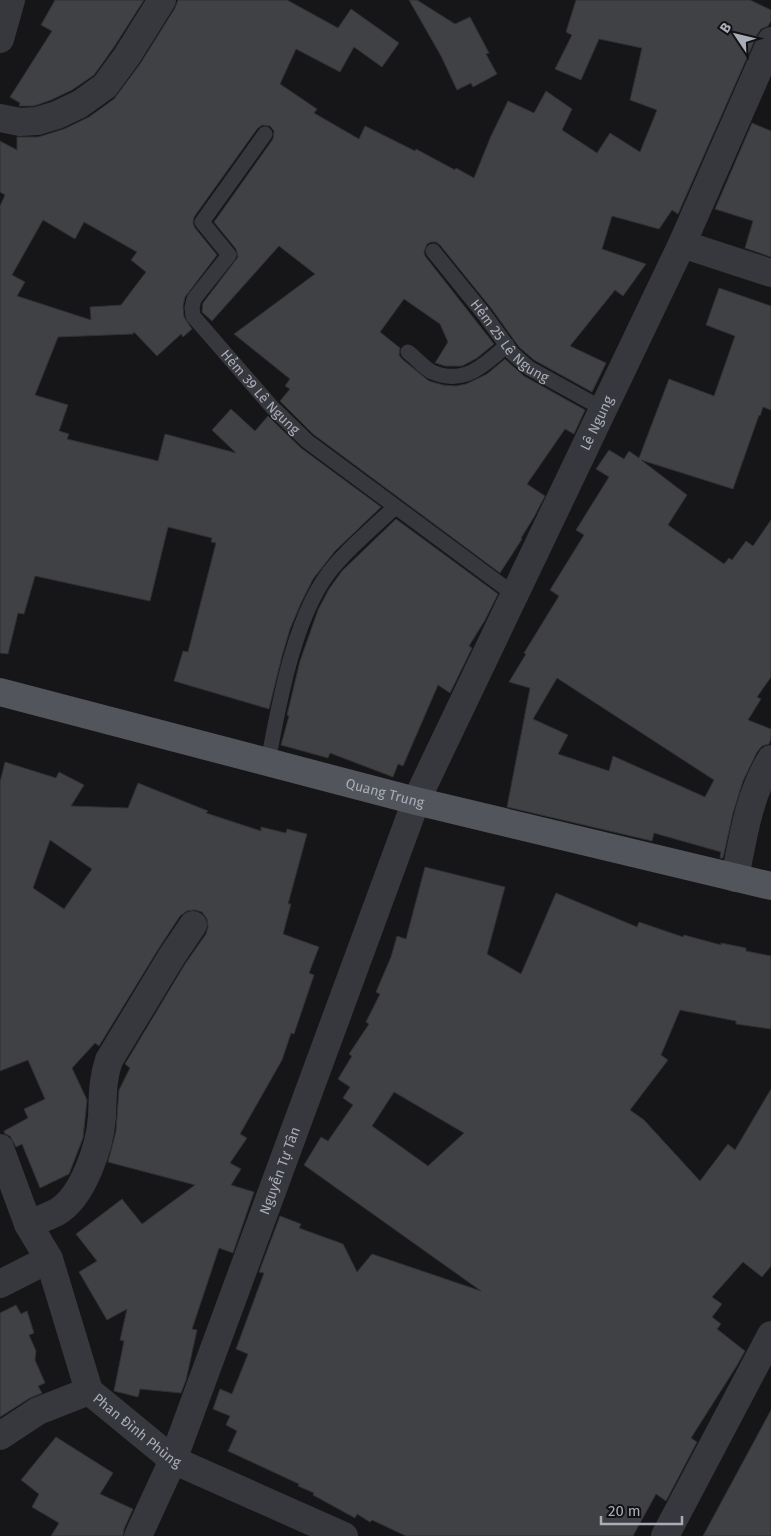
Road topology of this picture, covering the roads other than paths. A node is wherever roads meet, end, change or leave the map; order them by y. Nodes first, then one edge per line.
1 (11, 0) edge
2 (162, 0) edge
3 (0, 39) edge
4 (771, 41) edge
5 (0, 118) edge
6 (264, 134) dead end
7 (682, 244) junction
8 (433, 251) dead end
9 (771, 273) edge
10 (507, 345) junction
11 (408, 352) dead end
12 (603, 409) junction
13 (395, 507) junction
14 (515, 595) junction
15 (0, 692) edge
16 (771, 759) edge
17 (268, 762) junction
18 (416, 801) junction
19 (735, 878) junction
20 (771, 886) edge
21 (193, 925) dead end
22 (0, 1148) edge
23 (28, 1224) junction
24 (48, 1259) junction
25 (0, 1284) edge
26 (771, 1335) edge
27 (89, 1391) junction
28 (0, 1436) edge
29 (173, 1460) junction
30 (138, 1536) edge
31 (344, 1536) edge
32 (664, 1536) edge

1 - 3 street
2 - 5 street
4 - 7 street, Lê Ngung
6 - 13 lane, Hẻm 39 Lê Ngung
7 - 9 street
7 - 12 street, Lê Ngung
8 - 10 lane, Hẻm 25 Lê Ngung
10 - 11 lane
10 - 12 lane, Hẻm 25 Lê Ngung
12 - 14 street, Lê Ngung
13 - 14 lane, Hẻm 39 Lê Ngung
13 - 17 lane
14 - 18 street, Lê Ngung
15 - 17 main road, Quang Trung
16 - 19 street
17 - 18 main road, Quang Trung
18 - 19 main road, Quang Trung
18 - 29 street, Nguyễn Tự Tân
19 - 20 main road, Quang Trung
21 - 23 street
22 - 23 street, Phan Đình Phùng
23 - 24 street, Phan Đình Phùng
24 - 25 street
24 - 27 street, Phan Đình Phùng
26 - 32 street
27 - 28 street
27 - 29 street, Phan Đình Phùng
29 - 30 street, Nguyễn Tự Tân
29 - 31 street, Phan Đình Phùng

